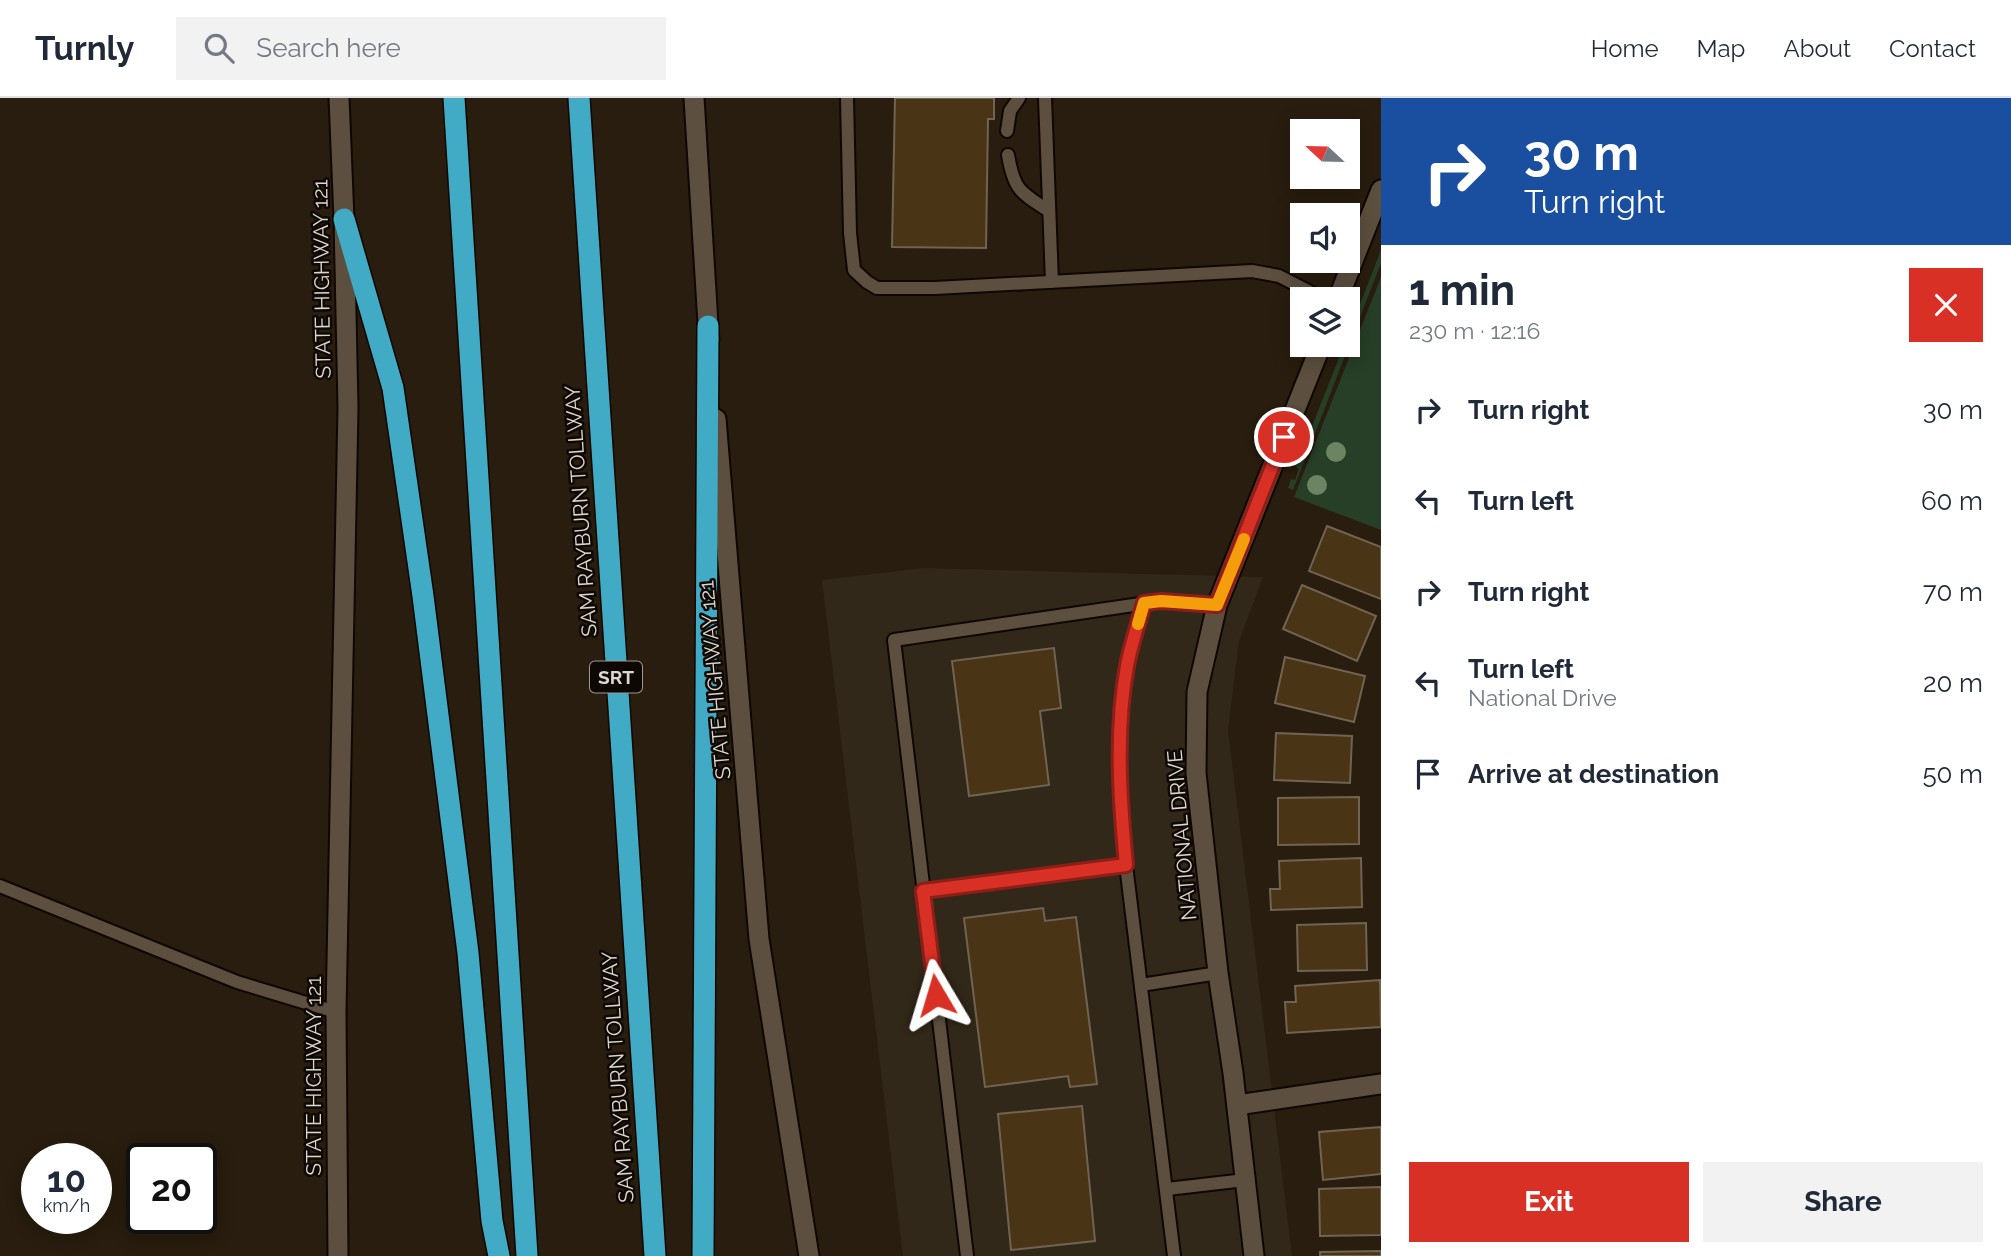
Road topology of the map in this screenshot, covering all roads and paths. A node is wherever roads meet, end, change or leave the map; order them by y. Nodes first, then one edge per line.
1 (339, 98) edge
2 (454, 98) edge
3 (579, 98) edge
4 (694, 98) edge
5 (847, 98) edge
6 (1019, 98) edge
7 (1045, 98) edge
8 (1007, 131) dead end
9 (1008, 155) dead end
10 (1381, 190) edge
11 (1049, 211) junction
12 (344, 219) junction
13 (1052, 282) junction
14 (1301, 287) edge
15 (1343, 287) edge
16 (708, 326) junction
17 (1316, 357) edge
18 (1144, 603) junction
19 (1217, 605) junction
20 (1126, 865) junction
21 (0, 886) edge
22 (923, 891) junction
23 (1218, 973) junction
24 (1141, 985) junction
25 (336, 1012) junction
26 (1381, 1084) edge
27 (1237, 1105) junction
28 (1245, 1180) junction
29 (1167, 1189) junction
30 (338, 1256) edge
31 (499, 1256) edge
32 (527, 1256) edge
33 (655, 1256) edge
34 (703, 1256) edge
35 (809, 1256) edge
36 (967, 1256) edge
37 (1174, 1256) edge
38 (1254, 1256) edge

1 - 12 main road, STATE HIGHWAY 121
2 - 32 highway
3 - 33 highway, SAM RAYBURN TOLLWAY / SRT
4 - 16 main road, STATE HIGHWAY 121
5 - 13 lane
6 - 8 lane
7 - 11 lane
9 - 11 lane
10 - 15 main road
11 - 13 lane
12 - 25 main road, STATE HIGHWAY 121
12 - 31 highway
13 - 14 lane
16 - 34 highway
16 - 35 main road, STATE HIGHWAY 121
17 - 19 main road, NATIONAL DRIVE
18 - 19 lane
18 - 20 lane
18 - 22 lane
19 - 23 main road, NATIONAL DRIVE
20 - 22 lane
20 - 24 lane
21 - 25 lane
22 - 36 lane
23 - 24 lane
23 - 27 main road, NATIONAL DRIVE
24 - 29 lane
25 - 30 main road, STATE HIGHWAY 121
26 - 27 main road
27 - 28 main road, NATIONAL DRIVE
28 - 29 lane
28 - 38 main road, NATIONAL DRIVE
29 - 37 lane

